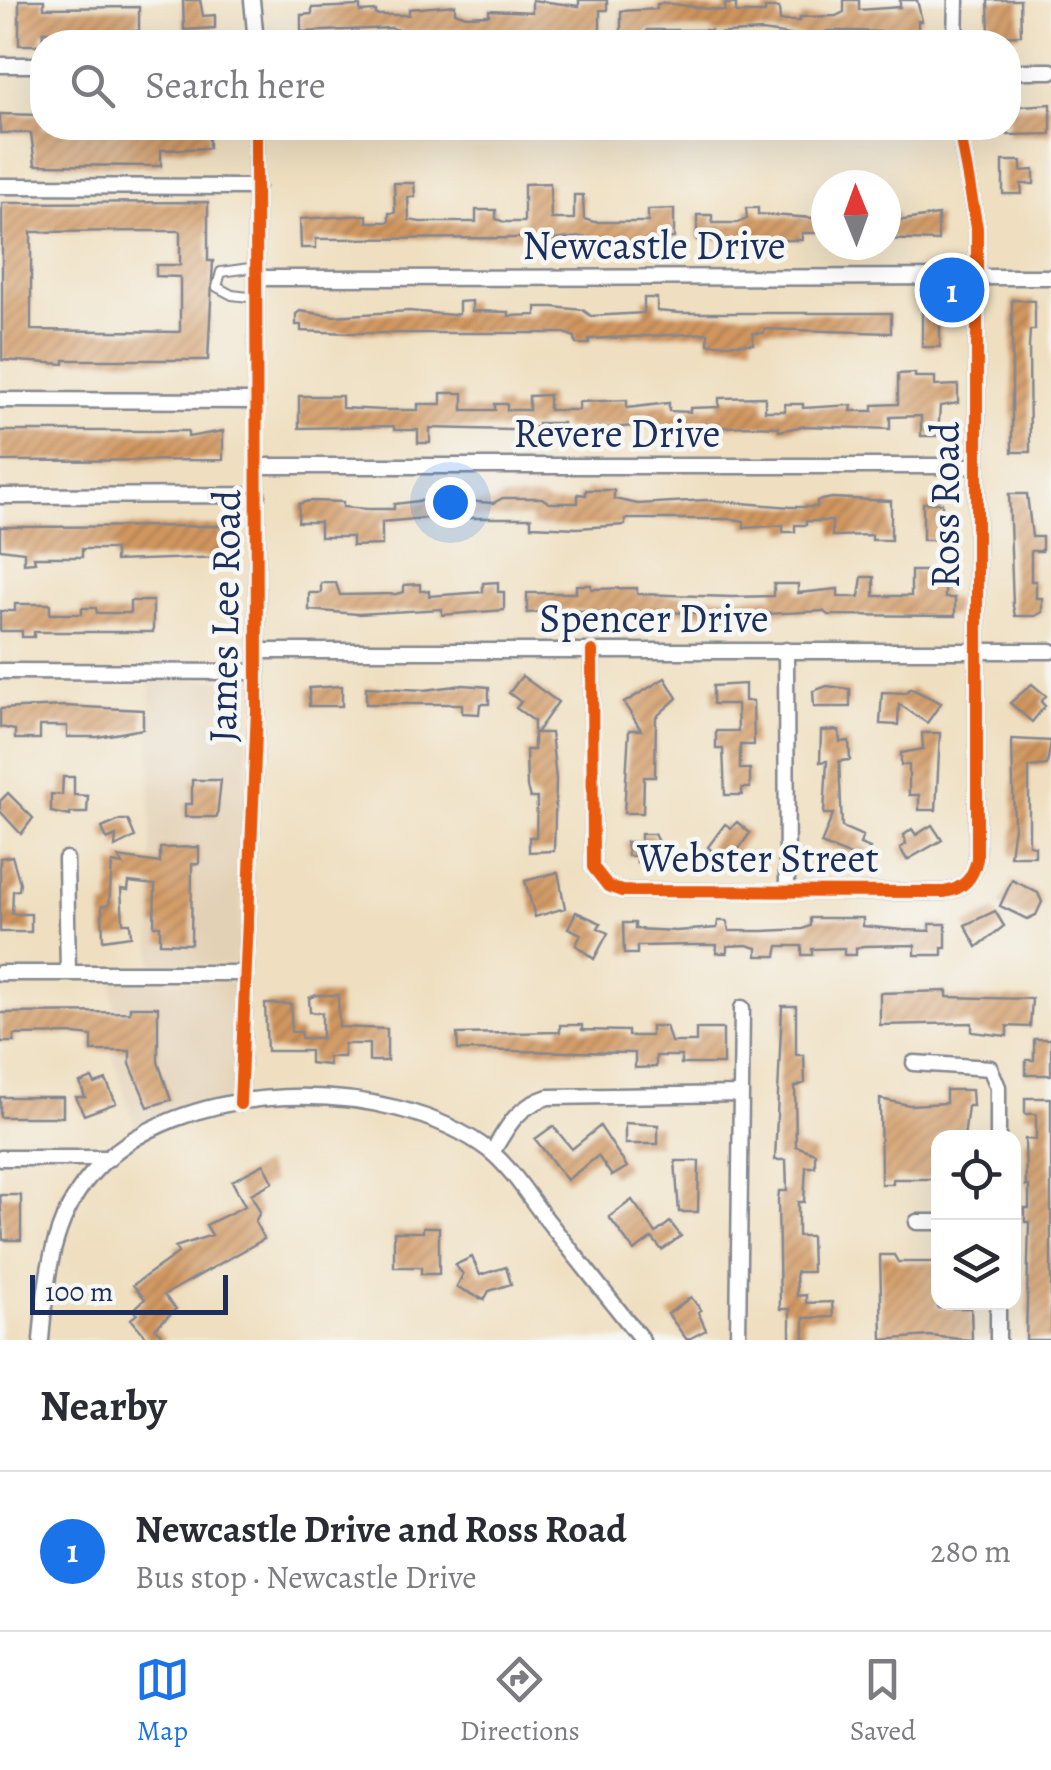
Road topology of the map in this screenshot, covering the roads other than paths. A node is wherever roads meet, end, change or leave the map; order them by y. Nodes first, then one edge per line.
1 (252, 0) edge
2 (956, 0) edge
3 (255, 30) edge
4 (956, 30) edge
5 (0, 65) edge
6 (30, 65) edge
7 (1021, 71) edge
8 (1051, 71) edge
9 (256, 140) edge
10 (961, 140) edge
11 (0, 186) edge
12 (257, 187) junction
13 (257, 272) junction
14 (978, 277) junction
15 (1051, 277) edge
16 (257, 298) junction
17 (0, 400) edge
18 (257, 401) junction
19 (258, 466) junction
20 (977, 466) junction
21 (258, 495) junction
22 (0, 496) edge
23 (786, 650) junction
24 (977, 650) junction
25 (257, 651) junction
26 (592, 651) junction
27 (1051, 651) edge
28 (0, 671) edge
29 (257, 672) junction
30 (66, 860) dead end
31 (967, 882) joint
32 (787, 892) junction
33 (0, 973) edge
34 (68, 973) junction
35 (245, 973) junction
36 (742, 1008) dead end
37 (914, 1063) dead end
38 (742, 1094) junction
39 (240, 1104) junction
40 (998, 1130) edge
41 (492, 1153) junction
42 (0, 1158) edge
43 (110, 1158) junction
44 (917, 1222) dead end
45 (931, 1222) edge
46 (998, 1310) edge
47 (41, 1340) edge
48 (642, 1340) edge
49 (738, 1340) edge
50 (998, 1340) edge

1 - 3 street
2 - 4 street
5 - 6 street
7 - 8 street
9 - 12 street, James Lee Road
10 - 14 street, Ross Road
11 - 12 street
12 - 13 street, James Lee Road
13 - 14 street, Newcastle Drive
13 - 16 street, James Lee Road
13 - 16 lane
14 - 15 street, Newcastle Drive
14 - 20 street, Ross Road
16 - 18 street, James Lee Road
17 - 18 street
18 - 19 street, James Lee Road
19 - 20 street, Revere Drive
19 - 21 street, James Lee Road
20 - 24 street, Ross Road
21 - 22 street
21 - 25 street, James Lee Road
23 - 24 street, Spencer Drive
23 - 26 street, Spencer Drive
23 - 32 street
24 - 27 street, Spencer Drive
24 - 31 street, Ross Road
25 - 26 street, Spencer Drive
25 - 29 street, James Lee Road
26 - 32 street, Webster Street
28 - 29 street
29 - 35 street, James Lee Road
30 - 34 street
31 - 32 street, Webster Street
33 - 34 street
34 - 35 street
35 - 39 street, James Lee Road
36 - 38 street
37 - 40 street
38 - 41 street
38 - 49 street
39 - 41 street
39 - 43 street
41 - 48 street
42 - 43 street
43 - 47 street
44 - 45 street
46 - 50 street

